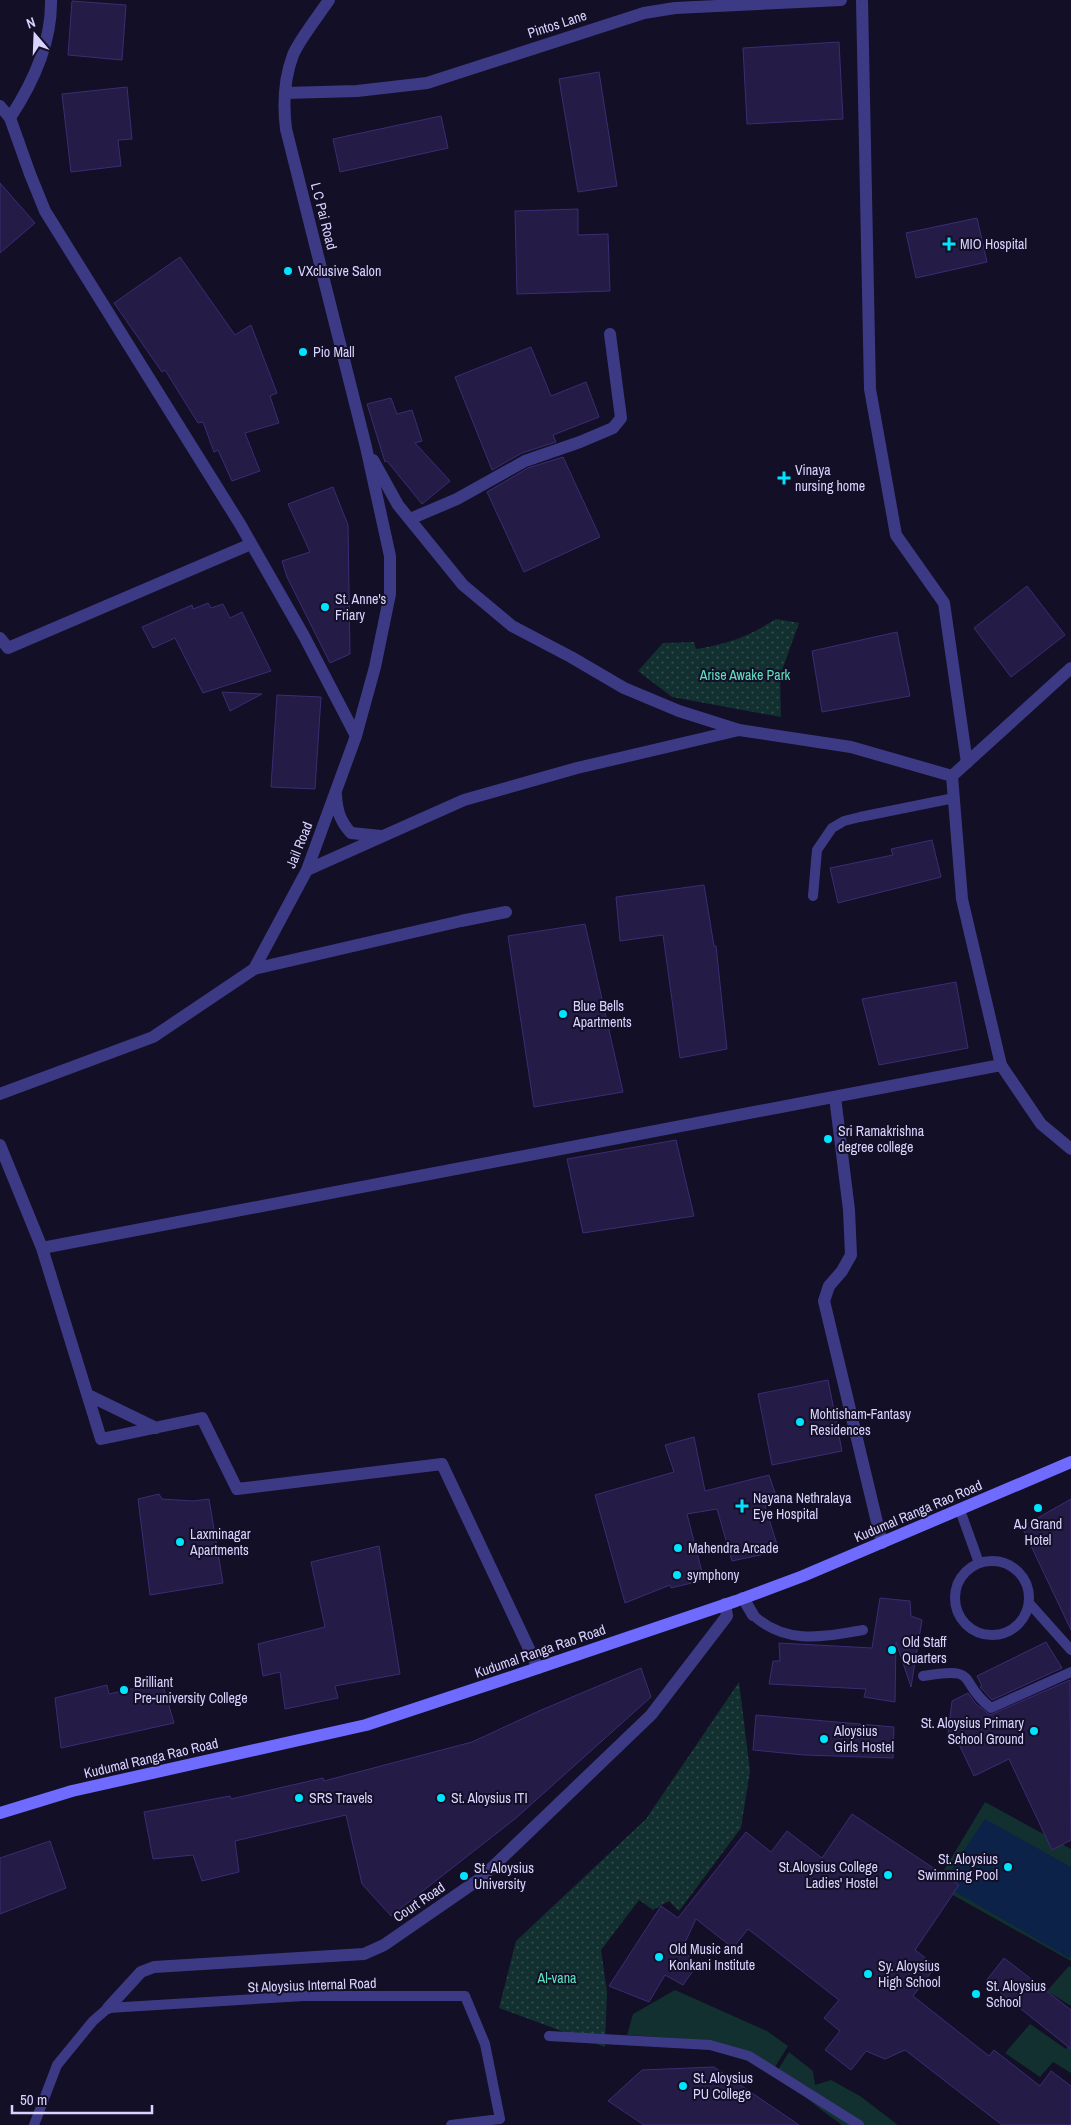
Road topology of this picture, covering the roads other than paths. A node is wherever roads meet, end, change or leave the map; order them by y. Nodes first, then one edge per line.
1 (52, 0) edge
2 (329, 0) edge
3 (841, 0) edge
4 (862, 0) edge
5 (285, 93) junction
6 (0, 106) edge
7 (10, 118) junction
8 (610, 334) dead end
9 (366, 447) junction
10 (410, 519) junction
11 (251, 544) junction
12 (0, 638) edge
13 (1071, 668) edge
14 (740, 730) junction
15 (356, 736) junction
16 (967, 763) junction
17 (952, 776) junction
18 (336, 792) junction
19 (954, 798) junction
20 (386, 836) junction
21 (307, 870) junction
22 (813, 896) dead end
23 (506, 912) dead end
24 (254, 969) junction
25 (1001, 1065) junction
26 (0, 1094) edge
27 (835, 1096) junction
28 (0, 1145) edge
29 (1071, 1149) edge
30 (42, 1248) junction
31 (88, 1395) junction
32 (156, 1428) junction
33 (1071, 1462) edge
34 (960, 1510) junction
35 (882, 1543) junction
36 (979, 1563) junction
37 (744, 1598) junction
38 (1029, 1603) junction
39 (725, 1604) junction
40 (753, 1615) joint
41 (863, 1630) dead end
42 (1071, 1650) edge
43 (538, 1668) junction
44 (1071, 1672) edge
45 (923, 1676) dead end
46 (0, 1813) edge
47 (108, 2008) junction
48 (549, 2036) dead end
49 (34, 2125) edge
50 (451, 2125) edge
51 (859, 2125) edge

1 - 7 street
2 - 5 street, L C Pai Road
3 - 5 street, Pintos Lane
4 - 16 street
5 - 9 street, L C Pai Road
6 - 7 street
7 - 11 street
8 - 10 street
9 - 10 street
9 - 15 street, Jail Road
10 - 14 street
11 - 12 street
11 - 15 street
13 - 16 street
14 - 17 street
14 - 20 street
15 - 18 street, Jail Road
16 - 17 street
17 - 19 street
18 - 20 street
18 - 21 street, Jail Road
19 - 22 lane
19 - 25 street
20 - 21 street
21 - 24 street, Jail Road
23 - 24 street
24 - 26 street, Jail Road
25 - 27 street
25 - 29 street
27 - 30 street
27 - 35 street
28 - 30 street
30 - 31 street
31 - 32 street
31 - 32 street
32 - 43 street
33 - 34 main road, Kudumal Ranga Rao Road
34 - 35 main road, Kudumal Ranga Rao Road
34 - 36 lane
35 - 37 main road, Kudumal Ranga Rao Road
36 - 38 lane
36 - 38 lane
37 - 39 main road, Kudumal Ranga Rao Road
37 - 40 street
38 - 42 lane
39 - 43 main road, Kudumal Ranga Rao Road
39 - 47 street, Court Road
40 - 41 lane
43 - 46 main road, Kudumal Ranga Rao Road
44 - 45 lane
47 - 49 lane
47 - 50 lane, St Aloysius Internal Road
48 - 51 lane

